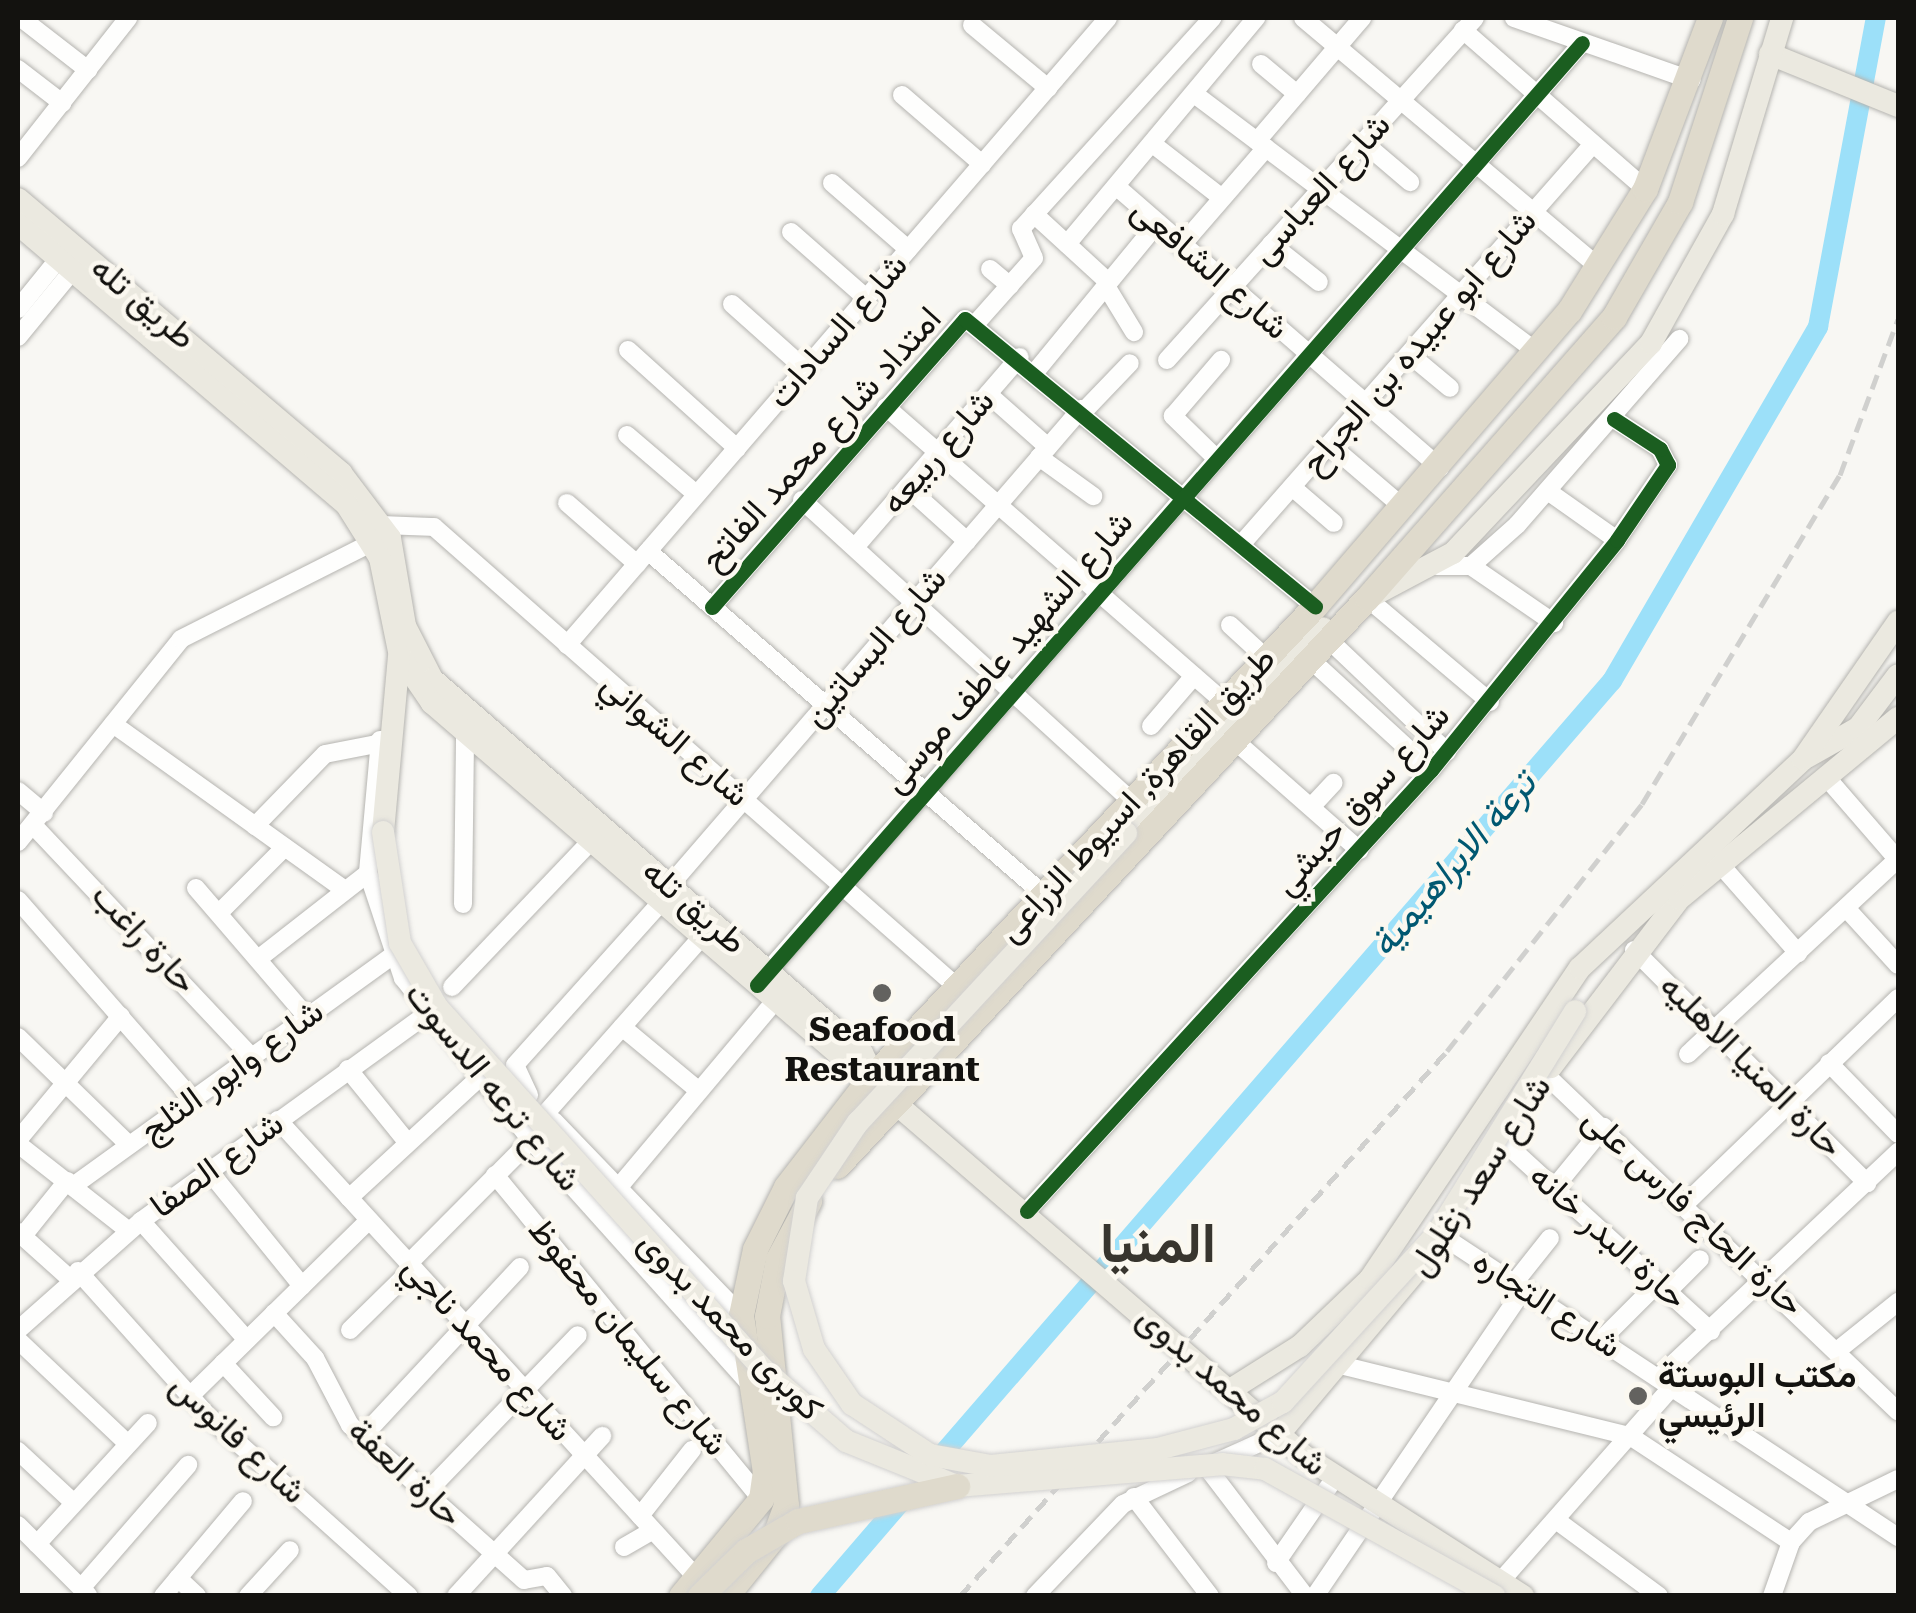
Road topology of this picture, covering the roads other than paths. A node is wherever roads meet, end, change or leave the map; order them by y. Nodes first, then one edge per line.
1 (21, 18) edge
2 (101, 18) edge
3 (1108, 18) edge
4 (1212, 18) edge
5 (1256, 18) edge
6 (1304, 18) edge
7 (1362, 18) edge
8 (1514, 18) edge
9 (1710, 18) edge
10 (1740, 18) edge
11 (1782, 18) edge
12 (123, 24) edge
13 (1469, 24) edge
14 (972, 25) dead end
15 (1582, 43) junction
16 (1338, 46) junction
17 (1184, 48) junction
18 (1770, 54) junction
19 (1261, 64) dead end
20 (18, 69) edge
21 (88, 70) junction
22 (1214, 72) junction
23 (1692, 80) junction
24 (1048, 88) junction
25 (1297, 94) junction
26 (1536, 94) junction
27 (902, 95) dead end
28 (1197, 96) junction
29 (1401, 100) junction
30 (62, 103) junction
31 (1898, 106) edge
32 (1363, 142) junction
33 (1262, 144) junction
34 (1594, 144) junction
35 (1154, 145) junction
36 (18, 158) edge
37 (1476, 163) junction
38 (982, 164) junction
39 (832, 182) dead end
40 (1410, 182) dead end
41 (1118, 187) junction
42 (1321, 188) junction
43 (1645, 189) junction
44 (1222, 198) junction
45 (18, 199) edge
46 (1534, 212) junction
47 (1034, 214) junction
48 (18, 224) edge
49 (1156, 225) junction
50 (791, 232) dead end
51 (1067, 244) junction
52 (1272, 244) junction
53 (1181, 246) junction
54 (1401, 249) junction
55 (908, 250) junction
56 (72, 256) junction
57 (1600, 268) junction
58 (990, 269) dead end
59 (1319, 282) dead end
60 (1107, 283) junction
61 (1010, 286) junction
62 (1231, 289) junction
63 (1461, 294) junction
64 (866, 298) junction
65 (732, 304) dead end
66 (18, 309) edge
67 (978, 321) junction
68 (1134, 332) dead end
69 (18, 337) edge
70 (1680, 339) dead end
71 (628, 350) dead end
72 (1536, 352) junction
73 (1409, 354) junction
74 (1308, 356) junction
75 (1020, 357) junction
76 (1168, 360) dead end
77 (1220, 360) dead end
78 (1130, 363) dead end
79 (805, 369) junction
80 (1036, 371) junction
81 (1450, 388) dead end
82 (988, 394) junction
83 (1364, 404) junction
84 (886, 407) junction
85 (1082, 410) junction
86 (1614, 419) junction
87 (627, 434) dead end
88 (1329, 444) junction
89 (737, 448) junction
90 (938, 452) junction
91 (1044, 452) junction
92 (1217, 459) junction
93 (1446, 461) junction
94 (1479, 475) junction
95 (907, 487) junction
96 (1292, 487) junction
97 (1549, 492) junction
98 (1187, 493) junction
99 (696, 494) junction
100 (1093, 496) dead end
101 (802, 500) junction
102 (567, 503) dead end
103 (998, 505) junction
104 (1404, 508) junction
105 (1334, 523) dead end
106 (378, 533) junction
107 (1245, 540) junction
108 (1618, 540) junction
109 (966, 541) junction
110 (856, 546) junction
111 (642, 558) junction
112 (1437, 566) junction
113 (1471, 566) junction
114 (1099, 594) junction
115 (1368, 598) junction
116 (917, 600) junction
117 (1314, 606) junction
118 (712, 607) junction
119 (1898, 622) edge
120 (1554, 623) junction
121 (1230, 624) dead end
122 (1328, 640) junction
123 (567, 645) junction
124 (1266, 658) junction
125 (1310, 659) junction
126 (410, 666) junction
127 (1898, 675) edge
128 (1194, 676) junction
129 (1012, 693) junction
130 (1849, 700) junction
131 (1224, 702) junction
132 (1490, 702) junction
133 (825, 705) junction
134 (1893, 716) edge
135 (112, 724) junction
136 (1151, 726) dead end
137 (1858, 728) junction
138 (465, 732) junction
139 (1234, 740) junction
140 (386, 741) junction
141 (1447, 752) junction
142 (1803, 758) junction
143 (1431, 770) junction
144 (1827, 778) junction
145 (1333, 783) dead end
146 (18, 791) edge
147 (925, 792) junction
148 (743, 800) junction
149 (1131, 800) junction
150 (1311, 808) junction
151 (38, 819) junction
152 (256, 826) junction
153 (591, 841) junction
154 (18, 842) edge
155 (285, 847) junction
156 (1359, 850) junction
157 (1898, 859) edge
158 (1719, 863) junction
159 (368, 873) junction
160 (196, 888) dead end
161 (842, 888) junction
162 (345, 890) junction
163 (666, 894) junction
164 (1042, 894) junction
165 (1658, 895) junction
166 (18, 900) edge
167 (462, 904) dead end
168 (1846, 908) junction
169 (218, 913) junction
170 (708, 930) junction
171 (1634, 950) junction
172 (1798, 953) junction
173 (391, 957) junction
174 (258, 959) junction
175 (1898, 965) edge
176 (763, 978) junction
177 (956, 986) junction
178 (452, 987) dead end
179 (1898, 998) edge
180 (775, 1001) junction
181 (428, 1014) junction
182 (122, 1016) junction
183 (307, 1016) junction
184 (622, 1027) junction
185 (1714, 1030) junction
186 (18, 1037) edge
187 (1688, 1054) dead end
188 (251, 1056) junction
189 (1829, 1063) junction
190 (348, 1069) junction
191 (873, 1075) junction
192 (1546, 1075) junction
193 (479, 1078) junction
194 (66, 1082) junction
195 (700, 1091) junction
196 (898, 1096) junction
197 (192, 1099) junction
198 (1787, 1102) junction
199 (546, 1113) junction
200 (278, 1120) junction
201 (1604, 1126) junction
202 (1898, 1134) edge
203 (531, 1140) junction
204 (18, 1142) edge
205 (408, 1143) junction
206 (1505, 1143) junction
207 (129, 1145) junction
208 (1898, 1152) edge
209 (209, 1171) junction
210 (496, 1175) junction
211 (1867, 1183) junction
212 (70, 1184) junction
213 (618, 1188) junction
214 (1554, 1188) junction
215 (349, 1198) junction
216 (1686, 1203) junction
217 (1027, 1212) junction
218 (369, 1220) junction
219 (780, 1224) junction
220 (135, 1226) junction
221 (20, 1234) edge
222 (1444, 1237) junction
223 (1550, 1238) dead end
224 (1700, 1259) dead end
225 (411, 1266) junction
226 (520, 1267) dead end
227 (74, 1275) junction
228 (1768, 1280) junction
229 (1519, 1285) junction
230 (302, 1286) junction
231 (1663, 1287) junction
232 (1898, 1302) edge
233 (274, 1313) junction
234 (741, 1314) junction
235 (466, 1326) junction
236 (18, 1330) edge
237 (350, 1330) dead end
238 (1711, 1331) junction
239 (578, 1335) dead end
240 (1602, 1338) junction
241 (18, 1340) edge
242 (247, 1340) junction
243 (1838, 1350) junction
244 (222, 1364) junction
245 (1344, 1366) junction
246 (746, 1380) junction
247 (1665, 1383) junction
248 (524, 1390) junction
249 (1230, 1390) junction
250 (1452, 1391) junction
251 (189, 1397) junction
252 (1898, 1411) edge
253 (272, 1418) dead end
254 (148, 1423) dead end
255 (1279, 1434) junction
256 (602, 1436) dead end
257 (1630, 1436) junction
258 (362, 1438) junction
259 (128, 1444) junction
260 (18, 1450) edge
261 (692, 1450) dead end
262 (1252, 1450) junction
263 (584, 1454) junction
264 (188, 1465) dead end
265 (1206, 1466) junction
266 (1898, 1479) edge
267 (1334, 1480) junction
268 (957, 1486) junction
269 (424, 1496) junction
270 (1134, 1497) junction
271 (761, 1499) junction
272 (1842, 1501) junction
273 (242, 1502) dead end
274 (1318, 1502) junction
275 (74, 1503) junction
276 (1373, 1505) junction
277 (1556, 1520) junction
278 (646, 1524) junction
279 (18, 1525) edge
280 (1359, 1527) junction
281 (1898, 1537) edge
282 (1791, 1542) junction
283 (37, 1544) junction
284 (624, 1547) dead end
285 (290, 1550) dead end
286 (496, 1553) junction
287 (1276, 1563) junction
288 (178, 1578) junction
289 (693, 1590) edge
290 (85, 1591) edge
291 (1494, 1591) edge
292 (163, 1596) edge
293 (197, 1596) edge
294 (248, 1596) edge
295 (409, 1596) edge
296 (456, 1596) edge
297 (564, 1596) edge
298 (726, 1596) edge
299 (1035, 1596) edge
300 (1210, 1596) edge
301 (1305, 1596) edge
302 (1315, 1596) edge
303 (1473, 1596) edge
304 (1523, 1596) edge
305 (1659, 1596) edge
306 (1772, 1596) edge

1 - 21 street
2 - 12 street
3 - 24 street, شارع السادات
4 - 17 street
5 - 22 street
6 - 16 street
7 - 16 street
8 - 15 street
9 - 23 highway, طريق القاهرة, اسيوط الزراعى
10 - 94 highway, طريق القاهرة, اسيوط الزراعى
11 - 18 main road, طريق القاهرة, اسيوط الزراعى
12 - 21 street
13 - 26 street
13 - 29 street, شارع العباسى
14 - 24 street
15 - 23 street
15 - 26 street, شارع الشهيد عاطف موسى
16 - 25 street
16 - 29 street
17 - 22 street
17 - 47 street
18 - 31 main road
18 - 112 main road, طريق القاهرة, اسيوط الزراعى
19 - 25 street
20 - 30 street
21 - 30 street
22 - 28 street
23 - 43 highway, طريق القاهرة, اسيوط الزراعى
24 - 38 street, شارع السادات
25 - 33 street
26 - 34 street
26 - 37 street, شارع الشهيد عاطف موسى
27 - 38 street
28 - 33 street
28 - 35 street
29 - 32 street, شارع العباسى
29 - 37 street
30 - 36 street
32 - 40 street
32 - 42 street, شارع العباسى
33 - 42 street
33 - 44 street
34 - 43 street
34 - 46 street, شارع ابو عبيده بن الجراح
35 - 41 street
35 - 44 street
37 - 46 street
37 - 54 street, شارع الشهيد عاطف موسى
38 - 55 street, شارع السادات
39 - 55 street
41 - 49 street, شارع الشافعى
41 - 51 street
42 - 52 street, شارع العباسى
42 - 54 street
43 - 57 highway, طريق القاهرة, اسيوط الزراعى
44 - 53 street
45 - 56 main road, طريق تله
46 - 57 street
46 - 63 street, شارع ابو عبيده بن الجراح
47 - 51 street
47 - 61 street
48 - 56 main road, طريق تله
49 - 53 street, شارع الشافعى
49 - 60 street
50 - 64 street
51 - 60 street
52 - 59 street
52 - 62 street, شارع العباسى
53 - 62 street, شارع الشافعى
54 - 63 street
54 - 74 street, شارع الشهيد عاطف موسى
55 - 64 street, شارع السادات
56 - 66 street
56 - 69 street
56 - 106 main road, طريق تله
57 - 72 highway, طريق القاهرة, اسيوط الزراعى
58 - 61 street
60 - 68 street
60 - 80 street
61 - 67 street
62 - 74 street, شارع الشافعى
62 - 76 street, شارع العباسى
63 - 72 street
63 - 73 street, شارع ابو عبيده بن الجراح
64 - 79 street, شارع السادات
65 - 79 street
67 - 75 street
67 - 84 street, امتداد شارع محمد الفاتح
70 - 86 street
71 - 89 street
72 - 93 highway, طريق القاهرة, اسيوط الزراعى
73 - 81 street
73 - 83 street, شارع ابو عبيده بن الجراح
74 - 83 street, شارع الشافعى
74 - 92 street, شارع الشهيد عاطف موسى
75 - 80 street
75 - 82 street, شارع ربيعه
77 - 92 street
78 - 85 street, شارع البساتين
79 - 89 street, شارع السادات
80 - 85 street
82 - 90 street, شارع ربيعه
82 - 91 street
83 - 88 street, شارع ابو عبيده بن الجراح
83 - 93 street, شارع الشافعى
84 - 90 street
84 - 101 street, امتداد شارع محمد الفاتح
85 - 91 street, شارع البساتين
85 - 98 street
86 - 97 street
86 - 108 street, شارع سوق حبشي
87 - 99 street
88 - 96 street, شارع ابو عبيده بن الجراح
88 - 104 street
89 - 99 street, شارع السادات
90 - 95 street, شارع ربيعه
90 - 103 street
91 - 100 street
91 - 103 street, شارع البساتين
92 - 98 street, شارع الشهيد عاطف موسى
93 - 94 highway
93 - 104 highway, طريق القاهرة, اسيوط الزراعى
94 - 115 highway, طريق القاهرة, اسيوط الزراعى
95 - 109 street
95 - 110 street, شارع ربيعه
96 - 105 street
96 - 107 street, شارع ابو عبيده بن الجراح
97 - 108 street
97 - 113 street
98 - 107 street
98 - 114 street, شارع الشهيد عاطف موسى
99 - 111 street, شارع السادات
101 - 110 street
101 - 118 street, امتداد شارع محمد الفاتح
102 - 111 street
103 - 109 street, شارع البساتين
103 - 114 street
104 - 117 highway, طريق القاهرة, اسيوط الزراعى
106 - 123 street, شارع الشواني
106 - 126 main road, طريق تله
106 - 135 street
107 - 117 street
108 - 120 street, شارع سوق حبشي
109 - 116 street, شارع البساتين
110 - 116 street
111 - 118 street
111 - 123 street, شارع السادات
112 - 113 street
112 - 115 main road, طريق القاهرة, اسيوط الزراعى
113 - 120 street
114 - 128 street
114 - 129 street, شارع الشهيد عاطف موسى
115 - 122 highway, طريق القاهرة, اسيوط الزراعى
115 - 132 street
115 - 165 main road, طريق القاهرة, اسيوط الزراعى, bridge
116 - 129 street
116 - 133 street, شارع البساتين
117 - 124 highway, طريق القاهرة, اسيوط الزراعى
118 - 133 street
119 - 130 main road, شارع سعد زغلول
120 - 132 street, شارع سوق حبشي
121 - 124 street
122 - 125 highway, طريق القاهرة, اسيوط الزراعى
122 - 141 street
123 - 148 street, شارع الشواني
124 - 131 highway, طريق القاهرة, اسيوط الزراعى
125 - 139 highway, طريق القاهرة, اسيوط الزراعى
125 - 143 street
126 - 138 main road, طريق تله
126 - 140 main road, كوبرى محمد بدوى
126 - 163 main road, طريق تله
127 - 134 main road
128 - 131 street
128 - 136 street
129 - 147 street, شارع الشهيد عاطف موسى
129 - 149 street
130 - 137 main road
130 - 142 main road, شارع سعد زغلول
131 - 149 highway, طريق القاهرة, اسيوط الزراعى
132 - 141 street, شارع سوق حبشي
133 - 147 street
133 - 148 street, شارع البساتين
134 - 137 main road
134 - 144 main road, شارع سعد زغلول
135 - 151 street
135 - 152 street
137 - 142 main road
138 - 153 main road, طريق تله
138 - 167 street
139 - 150 street
139 - 196 highway, طريق القاهرة, اسيوط الزراعى
140 - 152 street
140 - 159 street, شارع ترعه الدسوت
140 - 268 main road, كوبرى محمد بدوى, bridge
141 - 143 street, شارع سوق حبشي
142 - 165 main road, شارع سعد زغلول
143 - 156 street, شارع سوق حبشي
144 - 157 street
144 - 158 main road, شارع سعد زغلول
145 - 150 street
146 - 151 street, حارة راغب
147 - 161 street, شارع الشهيد عاطف موسى
147 - 164 street
148 - 161 street, شارع الشواني
148 - 163 street, شارع البساتين
149 - 164 highway, طريق القاهرة, اسيوط الزراعى
150 - 156 street
151 - 154 street
151 - 188 street, حارة راغب
152 - 155 street
153 - 163 main road, طريق تله
153 - 178 street
155 - 162 street
155 - 169 street
156 - 217 street, شارع سوق حبشي
157 - 168 street
158 - 171 main road, شارع سعد زغلول
158 - 172 street
159 - 162 street
159 - 173 street, شارع ترعه الدسوت
160 - 169 street
161 - 176 street, شارع الشهيد عاطف موسى
161 - 177 street, شارع الشواني
162 - 174 street
163 - 170 main road, طريق تله
163 - 199 street, شارع البساتين
164 - 177 highway, طريق القاهرة, اسيوط الزراعى
165 - 249 main road, شارع سعد زغلول
166 - 182 street
168 - 172 street
168 - 175 street
169 - 174 street
170 - 176 main road, طريق تله
170 - 184 street
171 - 185 street, حارة المنيا الاهليه
171 - 192 main road, شارع سعد زغلول
172 - 185 street
173 - 181 street, شارع ترعه الدسوت
173 - 183 street, شارع وابور الثلج
174 - 183 street
176 - 180 main road, طريق تله
176 - 191 main road, طريق تله
177 - 191 highway, طريق القاهرة, اسيوط الزراعى
179 - 189 street
180 - 191 main road, طريق تله
180 - 195 street
181 - 190 street, شارع الصفا
181 - 193 street, شارع ترعه الدسوت
182 - 194 street
182 - 197 street
183 - 188 street, شارع وابور الثلج
184 - 195 street
184 - 199 street
185 - 187 street
185 - 198 street, حارة المنيا الاهليه
186 - 194 street
188 - 197 street, شارع وابور الثلج
189 - 198 street
189 - 202 street
190 - 200 street, شارع الصفا
190 - 205 street
191 - 196 main road, شارع محمد بدوى
191 - 219 highway, طريق القاهرة, اسيوط الزراعى
192 - 201 street, حارة الحاج فارس على
192 - 206 main road, شارع سعد زغلول
193 - 203 street, شارع ترعه الدسوت
193 - 205 street
194 - 204 street
194 - 207 street
195 - 213 street
196 - 217 main road, شارع محمد بدوى
196 - 219 highway, طريق القاهرة, اسيوط الزراعى
197 - 207 street, شارع وابور الثلج
198 - 211 street, حارة المنيا الاهليه
198 - 216 street
199 - 213 street
200 - 209 street, شارع الصفا
200 - 215 street, شارع محمد ناجي
201 - 214 street
201 - 216 street, حارة الحاج فارس على
203 - 210 street
203 - 246 street, شارع ترعه الدسوت
204 - 212 street
205 - 215 street
206 - 214 street, حارة البدر خانه
206 - 222 main road, شارع سعد زغلول
207 - 212 street, شارع وابور الثلج
208 - 211 street
209 - 220 street, شارع الصفا
209 - 230 street
210 - 225 street
210 - 271 street, شارع سليمان محفوظ
211 - 228 street
212 - 220 street
212 - 221 street, شارع وابور الثلج
213 - 234 street
214 - 231 street, حارة البدر خانه
215 - 218 street, شارع محمد ناجي
216 - 228 street, حارة الحاج فارس على
217 - 249 main road, شارع محمد بدوى
218 - 225 street, شارع محمد ناجي
218 - 230 street
219 - 234 highway, طريق القاهرة, اسيوط الزراعى
219 - 298 highway, طريق القاهرة, اسيوط الزراعى
220 - 227 street, شارع الصفا
220 - 242 street
221 - 227 street, شارع فانوس
222 - 229 street, شارع التجاره
222 - 245 main road, شارع سعد زغلول
223 - 229 street
224 - 231 street
225 - 235 street, شارع محمد ناجي
225 - 237 street
226 - 235 street
227 - 236 street, شارع الصفا
227 - 251 street, شارع فانوس
228 - 238 street
228 - 243 street, حارة الحاج فارس على
229 - 240 street, شارع التجاره
229 - 250 street
230 - 233 street
231 - 238 street, حارة البدر خانه
231 - 240 street
232 - 243 street
233 - 242 street
233 - 258 street, حارة العفة
234 - 246 highway, طريق القاهرة, اسيوط الزراعى
235 - 248 street, شارع محمد ناجي
235 - 258 street
238 - 247 street
239 - 248 street
240 - 247 street, شارع التجاره
241 - 259 street
242 - 244 street
243 - 252 street, حارة الحاج فارس على
244 - 251 street
244 - 253 street
245 - 250 street
245 - 255 main road, شارع سعد زغلول
246 - 271 highway, طريق القاهرة, اسيوط الزراعى
247 - 257 street
247 - 272 street, شارع التجاره
248 - 263 street, شارع محمد ناجي
248 - 269 street
249 - 255 main road, شارع محمد بدوى
250 - 257 street
250 - 276 street
251 - 295 street, شارع فانوس
254 - 259 street
255 - 262 street, شارع سعد زغلول
255 - 267 main road, شارع محمد بدوى
256 - 263 street
257 - 277 street
257 - 282 street
258 - 269 street, حارة العفة
259 - 275 street
260 - 275 street
261 - 278 street
262 - 265 street, شارع سعد زغلول
262 - 274 street, شارع محمد بدوى
263 - 278 street, شارع محمد ناجي
263 - 286 street
264 - 290 street
265 - 270 street, شارع سعد زغلول
265 - 287 street
266 - 272 street
267 - 274 street
267 - 276 main road, شارع محمد بدوى
268 - 289 highway, bridge
268 - 291 main road, كوبرى محمد بدوى, bridge
269 - 286 street, حارة العفة
270 - 299 street, شارع سعد زغلول
270 - 300 street
271 - 289 highway
272 - 281 street, شارع التجاره
272 - 282 street
273 - 288 street
274 - 280 street, شارع محمد بدوى
274 - 287 street
275 - 283 street
276 - 280 street
276 - 291 main road, شارع محمد بدوى
277 - 291 street
277 - 305 street
278 - 284 street
278 - 289 street, شارع محمد ناجي
279 - 283 street
280 - 302 street
280 - 303 street, شارع محمد بدوى
282 - 306 street
283 - 290 street
285 - 294 street
286 - 296 street
286 - 297 street, حارة العفة
287 - 301 street
288 - 292 street
288 - 293 street
291 - 304 main road, شارع محمد بدوى

